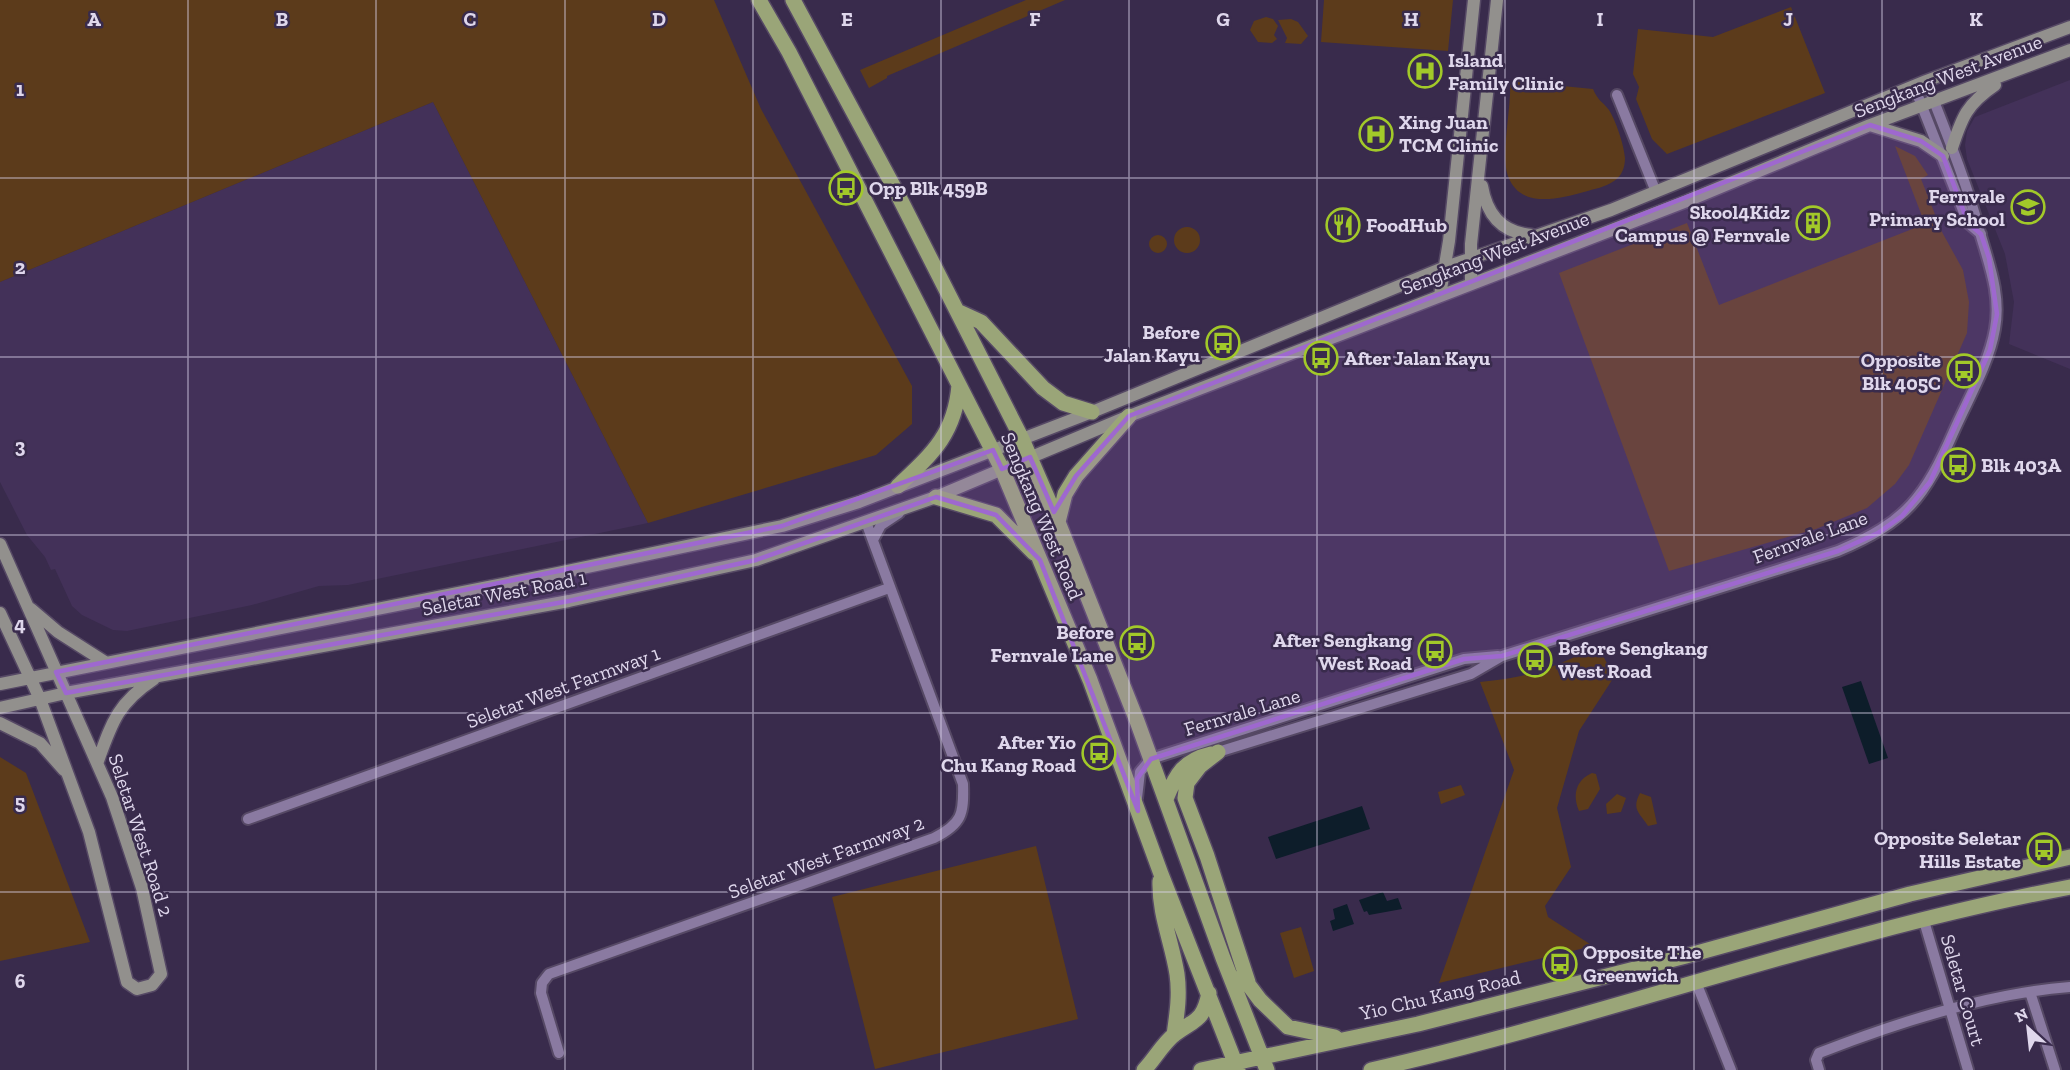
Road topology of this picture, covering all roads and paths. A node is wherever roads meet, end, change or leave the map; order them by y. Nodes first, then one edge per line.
1 (759, 0) edge
2 (793, 0) edge
3 (1474, 0) edge
4 (1497, 0) edge
5 (2070, 27) edge
6 (2070, 50) edge
7 (2010, 74) junction
8 (1926, 81) junction
9 (1914, 86) junction
10 (1617, 95) dead end
11 (1928, 104) junction
12 (1870, 125) junction
13 (1947, 152) junction
14 (1480, 176) junction
15 (1656, 192) junction
16 (1539, 235) junction
17 (1470, 259) junction
18 (1443, 268) junction
19 (1471, 283) junction
20 (1440, 295) junction
21 (957, 311) junction
22 (959, 383) junction
23 (1092, 412) junction
24 (1129, 416) junction
25 (1022, 439) junction
26 (993, 450) junction
27 (1030, 457) junction
28 (1002, 469) junction
29 (898, 486) junction
30 (936, 496) junction
31 (907, 507) junction
32 (866, 522) junction
33 (1058, 522) junction
34 (873, 540) junction
35 (0, 544) edge
36 (1040, 560) junction
37 (889, 588) junction
38 (28, 606) junction
39 (1, 615) edge
40 (0, 630) edge
41 (1502, 656) junction
42 (105, 662) junction
43 (56, 672) junction
44 (157, 676) junction
45 (30, 677) junction
46 (0, 684) edge
47 (66, 693) junction
48 (40, 699) junction
49 (0, 708) edge
50 (1283, 718) junction
51 (0, 723) edge
52 (1288, 731) junction
53 (1218, 752) junction
54 (1151, 759) junction
55 (98, 761) junction
56 (69, 775) junction
57 (1166, 799) junction
58 (1138, 811) junction
59 (249, 819) dead end
60 (2070, 857) edge
61 (1161, 874) junction
62 (2070, 887) edge
63 (1924, 921) junction
64 (1223, 958) junction
65 (1248, 982) junction
66 (1696, 982) junction
67 (2070, 987) edge
68 (2030, 992) junction
69 (1209, 993) junction
70 (1949, 1011) junction
71 (1174, 1035) junction
72 (1342, 1039) junction
73 (559, 1053) dead end
74 (1265, 1063) edge
75 (1237, 1067) edge
76 (1144, 1070) edge
77 (1201, 1070) edge
78 (1371, 1070) edge
79 (1731, 1070) edge
80 (1819, 1070) edge
81 (1968, 1070) edge
82 (2055, 1070) edge

1 - 22 main road, Sengkang West Road
2 - 21 main road, Sengkang West Road
3 - 18 main road
4 - 14 main road
5 - 8 main road, Sengkang West Avenue
6 - 7 main road, Sengkang West Avenue
7 - 11 main road, Sengkang West Avenue
7 - 13 main road
8 - 9 main road, Sengkang West Avenue
8 - 11 street, Fernvale Lane
9 - 11 street, Fernvale Lane
9 - 15 main road, Sengkang West Avenue
10 - 15 street
11 - 12 main road, Sengkang West Avenue
11 - 13 street, Fernvale Lane
12 - 13 main road
12 - 19 main road, Sengkang West Avenue
13 - 41 street, Fernvale Lane
14 - 16 main road
14 - 17 main road
15 - 16 main road, Sengkang West Avenue
16 - 17 main road, Sengkang West Avenue
17 - 18 main road, Sengkang West Avenue
17 - 19 main road
18 - 20 main road
18 - 23 main road, Sengkang West Avenue
19 - 20 main road, Sengkang West Avenue
20 - 24 main road, Sengkang West Avenue
21 - 23 main road
21 - 25 main road, Sengkang West Road
22 - 26 main road, Sengkang West Road
22 - 29 main road
23 - 25 main road, Sengkang West Avenue
24 - 27 main road, Sengkang West Avenue
24 - 33 main road
25 - 26 main road, Sengkang West Avenue
25 - 27 main road, Sengkang West Road
26 - 28 main road, Sengkang West Road
26 - 29 main road, Seletar West Road 1
27 - 28 main road, Sengkang West Avenue
27 - 33 main road, Sengkang West Road
28 - 30 main road, Seletar West Road 1
28 - 36 main road, Sengkang West Road
29 - 42 main road, Seletar West Road 1
30 - 31 main road, Seletar West Road 1
30 - 36 main road
31 - 32 main road, Seletar West Road 1
31 - 34 street
32 - 34 street, Seletar West Farmway 2
32 - 44 main road, Seletar West Road 1
33 - 54 main road, Sengkang West Road
34 - 37 street, Seletar West Farmway 2
35 - 38 main road, Seletar West Road 2
36 - 58 main road, Sengkang West Road
37 - 59 street, Seletar West Farmway 1
37 - 73 street, Seletar West Farmway 2
38 - 42 main road
38 - 43 main road, Seletar West Road 2
39 - 40 main road
39 - 45 main road, Seletar West Road 2
41 - 50 street, Fernvale Lane
41 - 52 street, Fernvale Lane
42 - 43 main road, Seletar West Road 1
43 - 45 main road, Seletar West Road 1
43 - 47 main road, Seletar West Road 2
44 - 47 main road, Seletar West Road 1
44 - 55 main road
45 - 46 main road, Seletar West Road 1
45 - 48 main road, Seletar West Road 2
47 - 48 main road, Seletar West Road 1
47 - 55 main road, Seletar West Road 2
48 - 49 main road, Seletar West Road 1
48 - 56 main road, Seletar West Road 2
50 - 52 street
50 - 54 street, Fernvale Lane
51 - 56 main road
52 - 53 street, Fernvale Lane
53 - 57 main road
53 - 65 main road
54 - 57 main road, Sengkang West Road
54 - 58 street
55 - 56 main road, Seletar West Road 2
57 - 64 main road, Sengkang West Road
58 - 61 main road, Sengkang West Road
60 - 72 main road, Yio Chu Kang Road
61 - 69 main road, Sengkang West Road
61 - 71 main road
62 - 63 main road
63 - 66 main road
63 - 70 street, Seletar Court
64 - 65 main road
64 - 74 main road, Sengkang West Road
65 - 72 main road
66 - 78 main road
66 - 79 street
67 - 68 street
68 - 70 street
68 - 82 street
69 - 71 main road
69 - 75 main road, Sengkang West Road
70 - 80 street
70 - 81 street, Seletar Court
71 - 76 main road
72 - 74 main road, Yio Chu Kang Road
74 - 75 main road, Yio Chu Kang Road
75 - 77 main road, Yio Chu Kang Road

